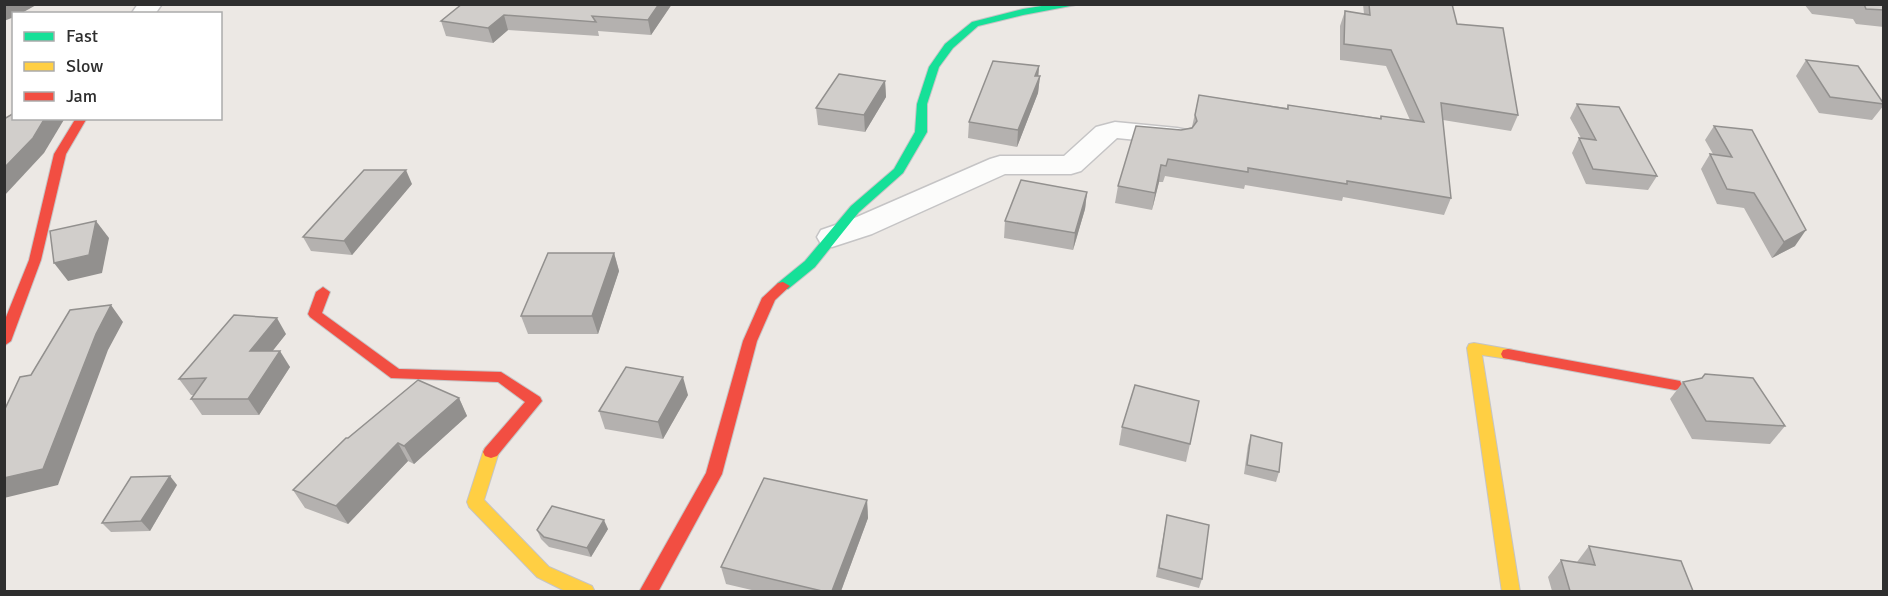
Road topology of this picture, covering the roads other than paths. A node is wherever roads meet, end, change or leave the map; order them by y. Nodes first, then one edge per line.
1 (1077, 4) edge
2 (81, 120) edge
3 (1178, 136) edge
4 (832, 237) junction
5 (323, 292) dead end
6 (4, 342) edge
7 (1675, 385) dead end
8 (586, 591) edge
9 (648, 591) edge
10 (1511, 591) edge

1 - 4 street
2 - 6 street
3 - 4 street
4 - 9 street
5 - 8 street
7 - 10 street

